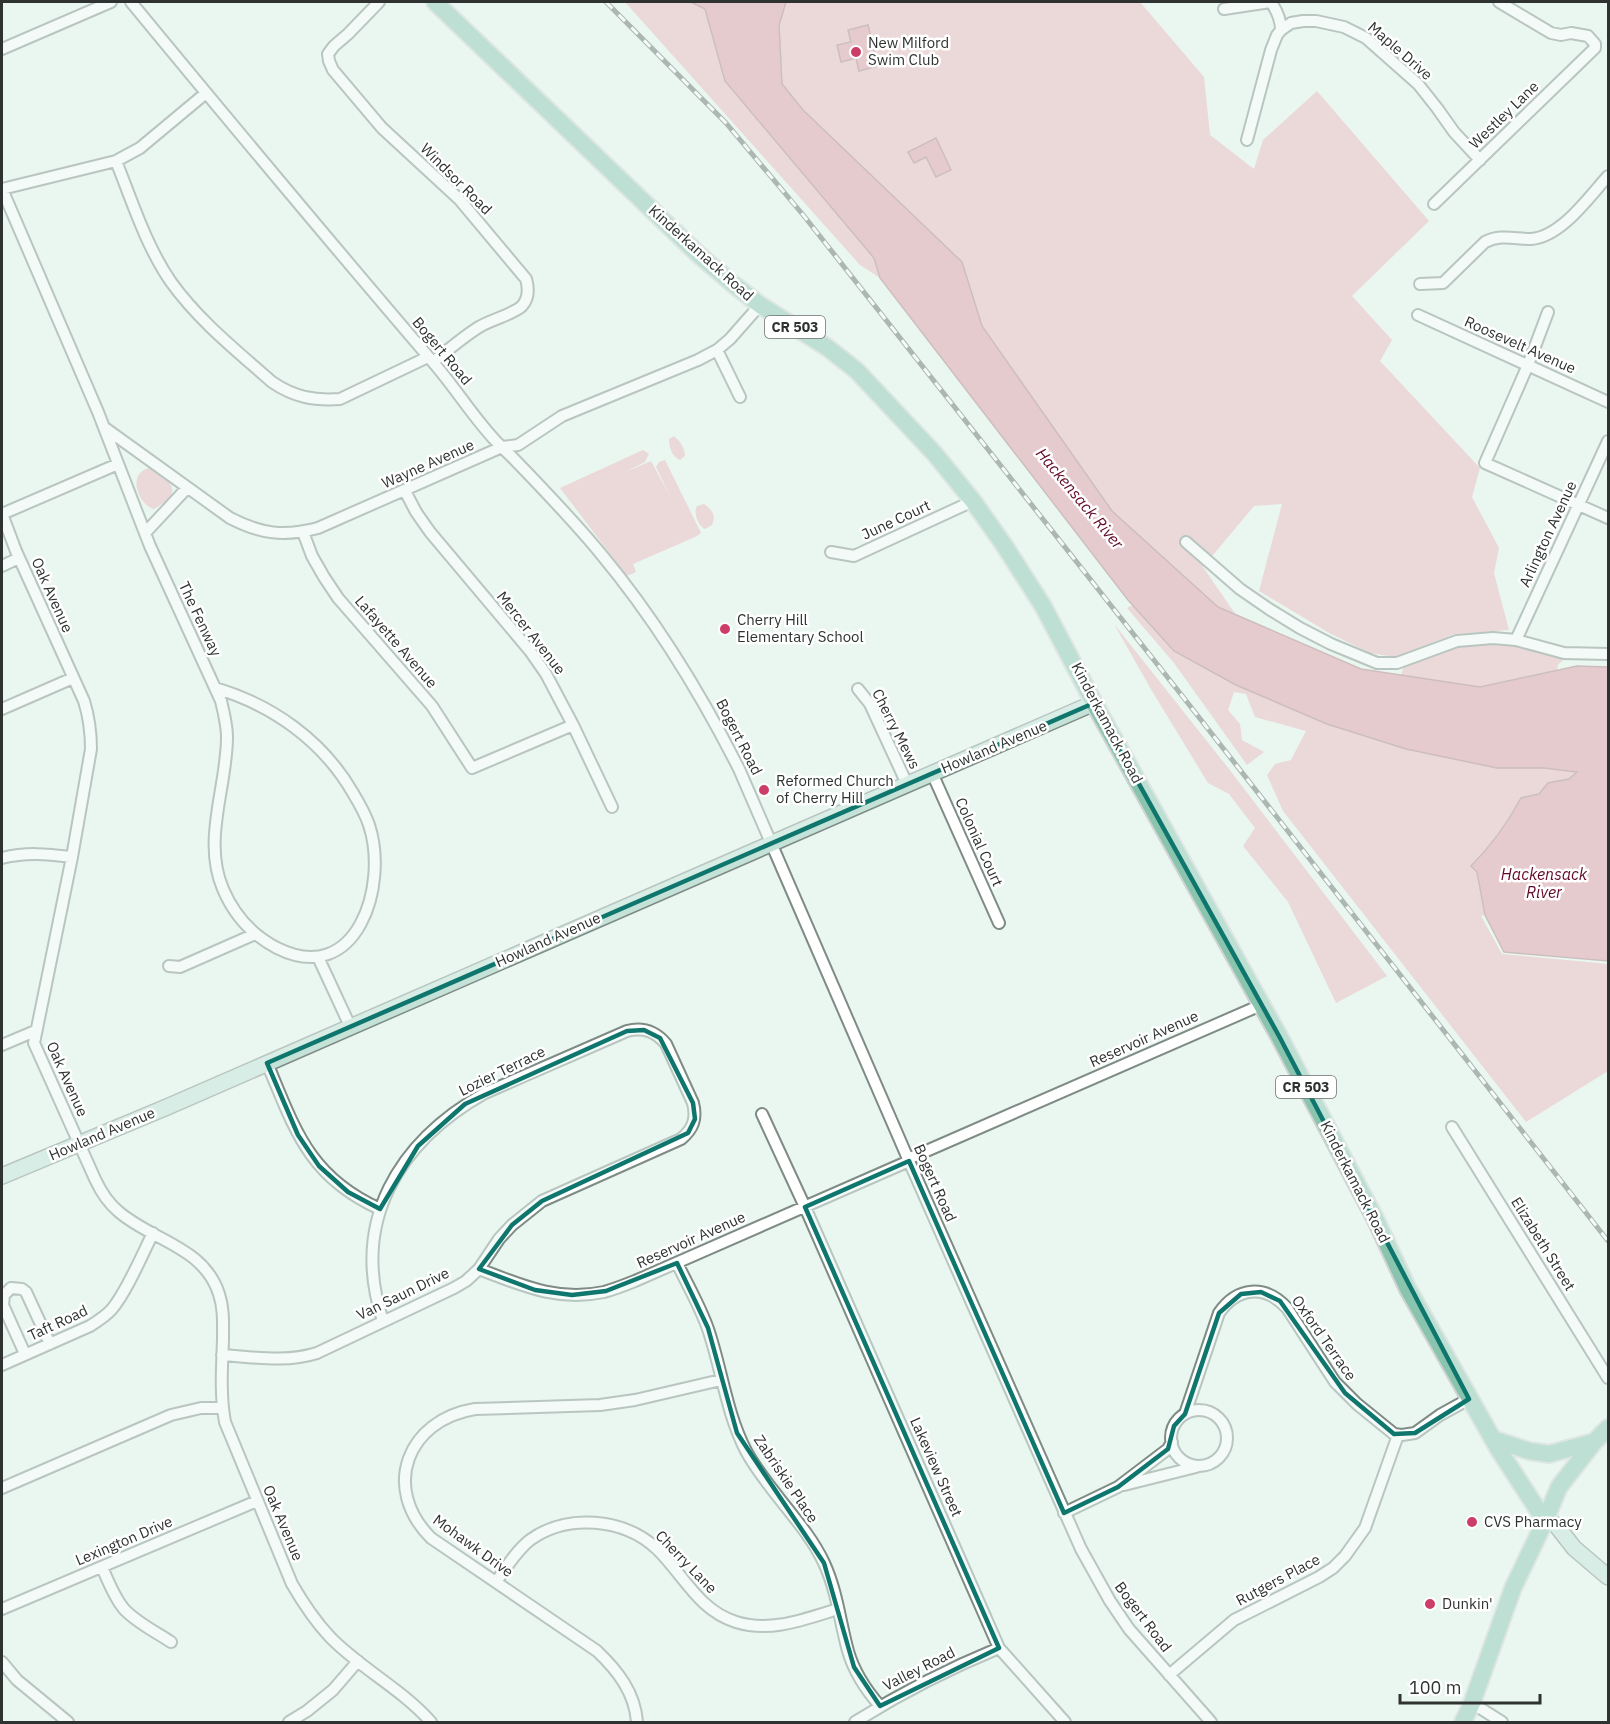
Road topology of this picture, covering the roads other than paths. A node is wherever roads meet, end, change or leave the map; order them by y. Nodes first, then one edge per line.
1 (111, 2) edge
2 (131, 2) edge
3 (379, 2) edge
4 (435, 2) edge
5 (1271, 2) edge
6 (1499, 2) edge
7 (1224, 9) dead end
8 (1281, 30) junction
9 (2, 49) edge
10 (206, 93) junction
11 (1247, 140) dead end
12 (1480, 160) junction
13 (116, 161) junction
14 (1608, 176) edge
15 (2, 189) edge
16 (1434, 204) dead end
17 (1420, 284) dead end
18 (760, 305) junction
19 (1548, 312) dead end
20 (1418, 315) dead end
21 (717, 350) junction
22 (431, 359) junction
23 (1528, 365) junction
24 (740, 397) dead end
25 (1608, 402) edge
26 (104, 427) junction
27 (1608, 441) edge
28 (502, 447) junction
29 (118, 464) junction
30 (187, 488) junction
31 (405, 490) junction
32 (973, 501) junction
33 (1578, 504) junction
34 (2, 514) edge
35 (1608, 518) edge
36 (303, 532) junction
37 (145, 533) junction
38 (1186, 542) dead end
39 (831, 552) dead end
40 (19, 558) junction
41 (2, 566) edge
42 (1516, 640) junction
43 (1608, 654) edge
44 (73, 678) junction
45 (215, 688) junction
46 (858, 689) dead end
47 (1094, 703) junction
48 (2, 709) edge
49 (573, 725) junction
50 (932, 773) junction
51 (908, 784) junction
52 (612, 807) dead end
53 (772, 843) junction
54 (72, 857) junction
55 (2, 858) edge
56 (999, 923) dead end
57 (255, 934) junction
58 (318, 957) junction
59 (169, 966) dead end
60 (1261, 1005) junction
61 (350, 1026) junction
62 (35, 1031) junction
63 (2, 1045) edge
64 (267, 1063) junction
65 (762, 1114) dead end
66 (692, 1127) joint
67 (1452, 1127) dead end
68 (79, 1143) junction
69 (908, 1160) junction
70 (2, 1176) edge
71 (805, 1207) junction
72 (380, 1209) junction
73 (153, 1233) junction
74 (677, 1263) junction
75 (479, 1269) junction
76 (382, 1321) junction
77 (50, 1344) junction
78 (26, 1354) junction
79 (222, 1355) junction
80 (2, 1365) edge
81 (1608, 1378) edge
82 (721, 1380) junction
83 (1469, 1399) junction
84 (222, 1408) junction
85 (1185, 1414) junction
86 (1608, 1428) edge
87 (1398, 1435) junction
88 (1493, 1439) junction
89 (1172, 1442) junction
90 (1594, 1442) junction
91 (1201, 1466) junction
92 (1118, 1487) junction
93 (2, 1488) edge
94 (257, 1501) junction
95 (1064, 1513) junction
96 (1545, 1521) junction
97 (102, 1567) junction
98 (1608, 1576) edge
99 (496, 1582) junction
100 (2, 1609) edge
101 (838, 1609) junction
102 (171, 1642) dead end
103 (999, 1648) junction
104 (358, 1661) junction
105 (2, 1662) edge
106 (1169, 1675) junction
107 (1472, 1702) junction
108 (880, 1706) junction
109 (68, 1722) edge
110 (289, 1722) edge
111 (431, 1722) edge
112 (637, 1722) edge
113 (855, 1722) edge
114 (1065, 1722) edge
115 (1210, 1722) edge
116 (1463, 1722) edge
117 (1502, 1722) edge

1 - 9 street
2 - 10 street, Bogert Road
3 - 22 street, Windsor Road
4 - 18 main road, Kinderkamack Road / CR 503
5 - 7 street
5 - 8 street
6 - 12 street, Westley Lane
8 - 11 street
8 - 12 street, Maple Drive
10 - 13 street
10 - 22 street, Bogert Road
12 - 16 street, Westley Lane
13 - 15 street
13 - 22 street, Windsor Road
14 - 17 street
15 - 26 street, The Fenway
18 - 21 street, Wayne Avenue
18 - 32 main road, Kinderkamack Road / CR 503
19 - 23 street
20 - 23 street, Roosevelt Avenue
21 - 24 street
21 - 28 street, Wayne Avenue
22 - 28 street, Bogert Road
23 - 25 street, Roosevelt Avenue
23 - 33 street
26 - 29 street, The Fenway
26 - 30 street, Wayne Avenue
27 - 33 street, Arlington Avenue
28 - 31 street, Wayne Avenue
28 - 53 street, Bogert Road
29 - 34 street
29 - 37 street, The Fenway
30 - 36 street, Wayne Avenue
30 - 37 street
31 - 36 street, Wayne Avenue
31 - 49 street, Mercer Avenue
32 - 39 street, June Court
32 - 47 main road, Kinderkamack Road / CR 503
33 - 35 street
33 - 42 street, Arlington Avenue
34 - 40 street, Oak Avenue
36 - 49 street, Lafayette Avenue
37 - 45 street, The Fenway
38 - 42 street
40 - 41 street
40 - 44 street, Oak Avenue
42 - 43 street
44 - 48 street
44 - 54 street, Oak Avenue
45 - 57 street, The Fenway
45 - 58 street
46 - 51 street, Cherry Mews
47 - 50 street, Howland Avenue
47 - 60 main road, Kinderkamack Road / CR 503
49 - 52 street, Mercer Avenue
50 - 51 street, Howland Avenue
50 - 56 street, Colonial Court
51 - 53 street, Howland Avenue
53 - 61 street, Howland Avenue
53 - 69 street, Bogert Road
54 - 55 street
54 - 62 street, Oak Avenue
57 - 58 street, The Fenway
57 - 59 street
58 - 61 street
60 - 69 street, Reservoir Avenue
60 - 83 main road, Kinderkamack Road / CR 503
61 - 64 street, Howland Avenue
62 - 63 street
62 - 68 street, Oak Avenue
64 - 68 street, Howland Avenue
64 - 72 street
65 - 71 street, Lakeview Street
66 - 72 street, Lozier Terrace
66 - 75 street, Van Saun Drive
67 - 81 street, Elizabeth Street
68 - 70 street, Howland Avenue
68 - 73 street, Oak Avenue
69 - 71 street, Reservoir Avenue
69 - 95 street, Bogert Road
71 - 74 street, Reservoir Avenue
71 - 103 street, Lakeview Street
72 - 76 street, Lozier Terrace
73 - 77 street, Taft Road
73 - 79 street, Oak Avenue
74 - 75 street, Reservoir Avenue
74 - 82 street, Zabriskie Place
75 - 76 street, Van Saun Drive
76 - 79 street, Van Saun Drive
77 - 78 street, Taft Road
77 - 78 street
78 - 80 street, Taft Road
79 - 84 street, Oak Avenue
82 - 99 street, Mohawk Drive
82 - 101 street, Zabriskie Place
83 - 87 street
83 - 88 main road, Kinderkamack Road / CR 503
84 - 93 street
84 - 94 street, Oak Avenue
85 - 87 street, Oxford Terrace
85 - 89 street, Oxford Terrace
85 - 91 street, Oxford Terrace
86 - 90 main road
87 - 106 street, Rutgers Place
88 - 90 main road
88 - 96 main road, Kinderkamack Road / CR 503
89 - 91 street
89 - 92 street, Oxford Terrace
90 - 96 main road
91 - 92 street, Oxford Terrace
92 - 95 street, Oxford Terrace
94 - 97 street, Lexington Drive
94 - 104 street, Oak Avenue
95 - 106 street, Bogert Road
96 - 98 street, Kinderkamack Road
96 - 107 main road
97 - 100 street, Lexington Drive
97 - 102 street
99 - 101 street, Cherry Lane
99 - 112 street, Mohawk Drive
101 - 108 street, Zabriskie Place
103 - 108 street, Valley Road
103 - 114 street, Lakeview Street
104 - 110 street
104 - 111 street, Oak Avenue
105 - 109 street
106 - 115 street, Bogert Road
107 - 116 main road
107 - 117 street
108 - 113 street, Valley Road

